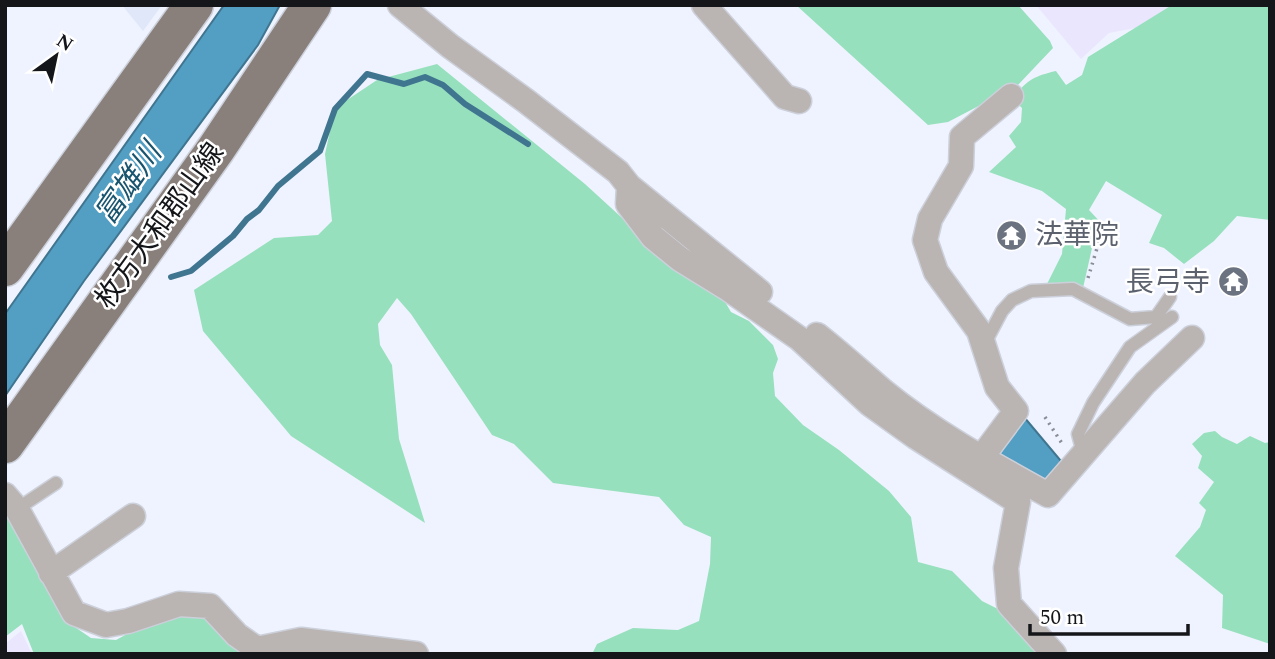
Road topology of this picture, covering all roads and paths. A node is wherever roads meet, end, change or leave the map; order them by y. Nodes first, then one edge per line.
1 (194, 5) edge
2 (312, 5) edge
3 (400, 5) edge
4 (704, 5) edge
5 (1011, 96) dead end
6 (799, 101) dead end
7 (629, 186) junction
8 (1110, 228) dead end
9 (5, 267) edge
10 (1085, 294) junction
11 (1170, 297) dead end
12 (1172, 317) dead end
13 (1192, 338) dead end
14 (984, 345) junction
15 (1093, 403) junction
16 (1117, 415) junction
17 (1045, 417) dead end
18 (9, 428) edge
19 (981, 458) junction
20 (1078, 459) junction
21 (56, 483) dead end
22 (11, 502) edge
23 (133, 516) dead end
24 (51, 573) junction
25 (416, 654) edge
26 (1054, 654) edge

1 - 9 main road
2 - 18 main road, 枚方大和郡山線
3 - 7 street
4 - 6 street
5 - 14 street
7 - 19 street
7 - 26 street
8 - 10 path
10 - 11 lane
10 - 14 lane
12 - 15 lane
13 - 16 street
14 - 19 street
15 - 16 lane
15 - 20 lane
16 - 20 street
17 - 20 path
19 - 20 street
21 - 22 lane
22 - 24 street
23 - 24 street
24 - 25 street

